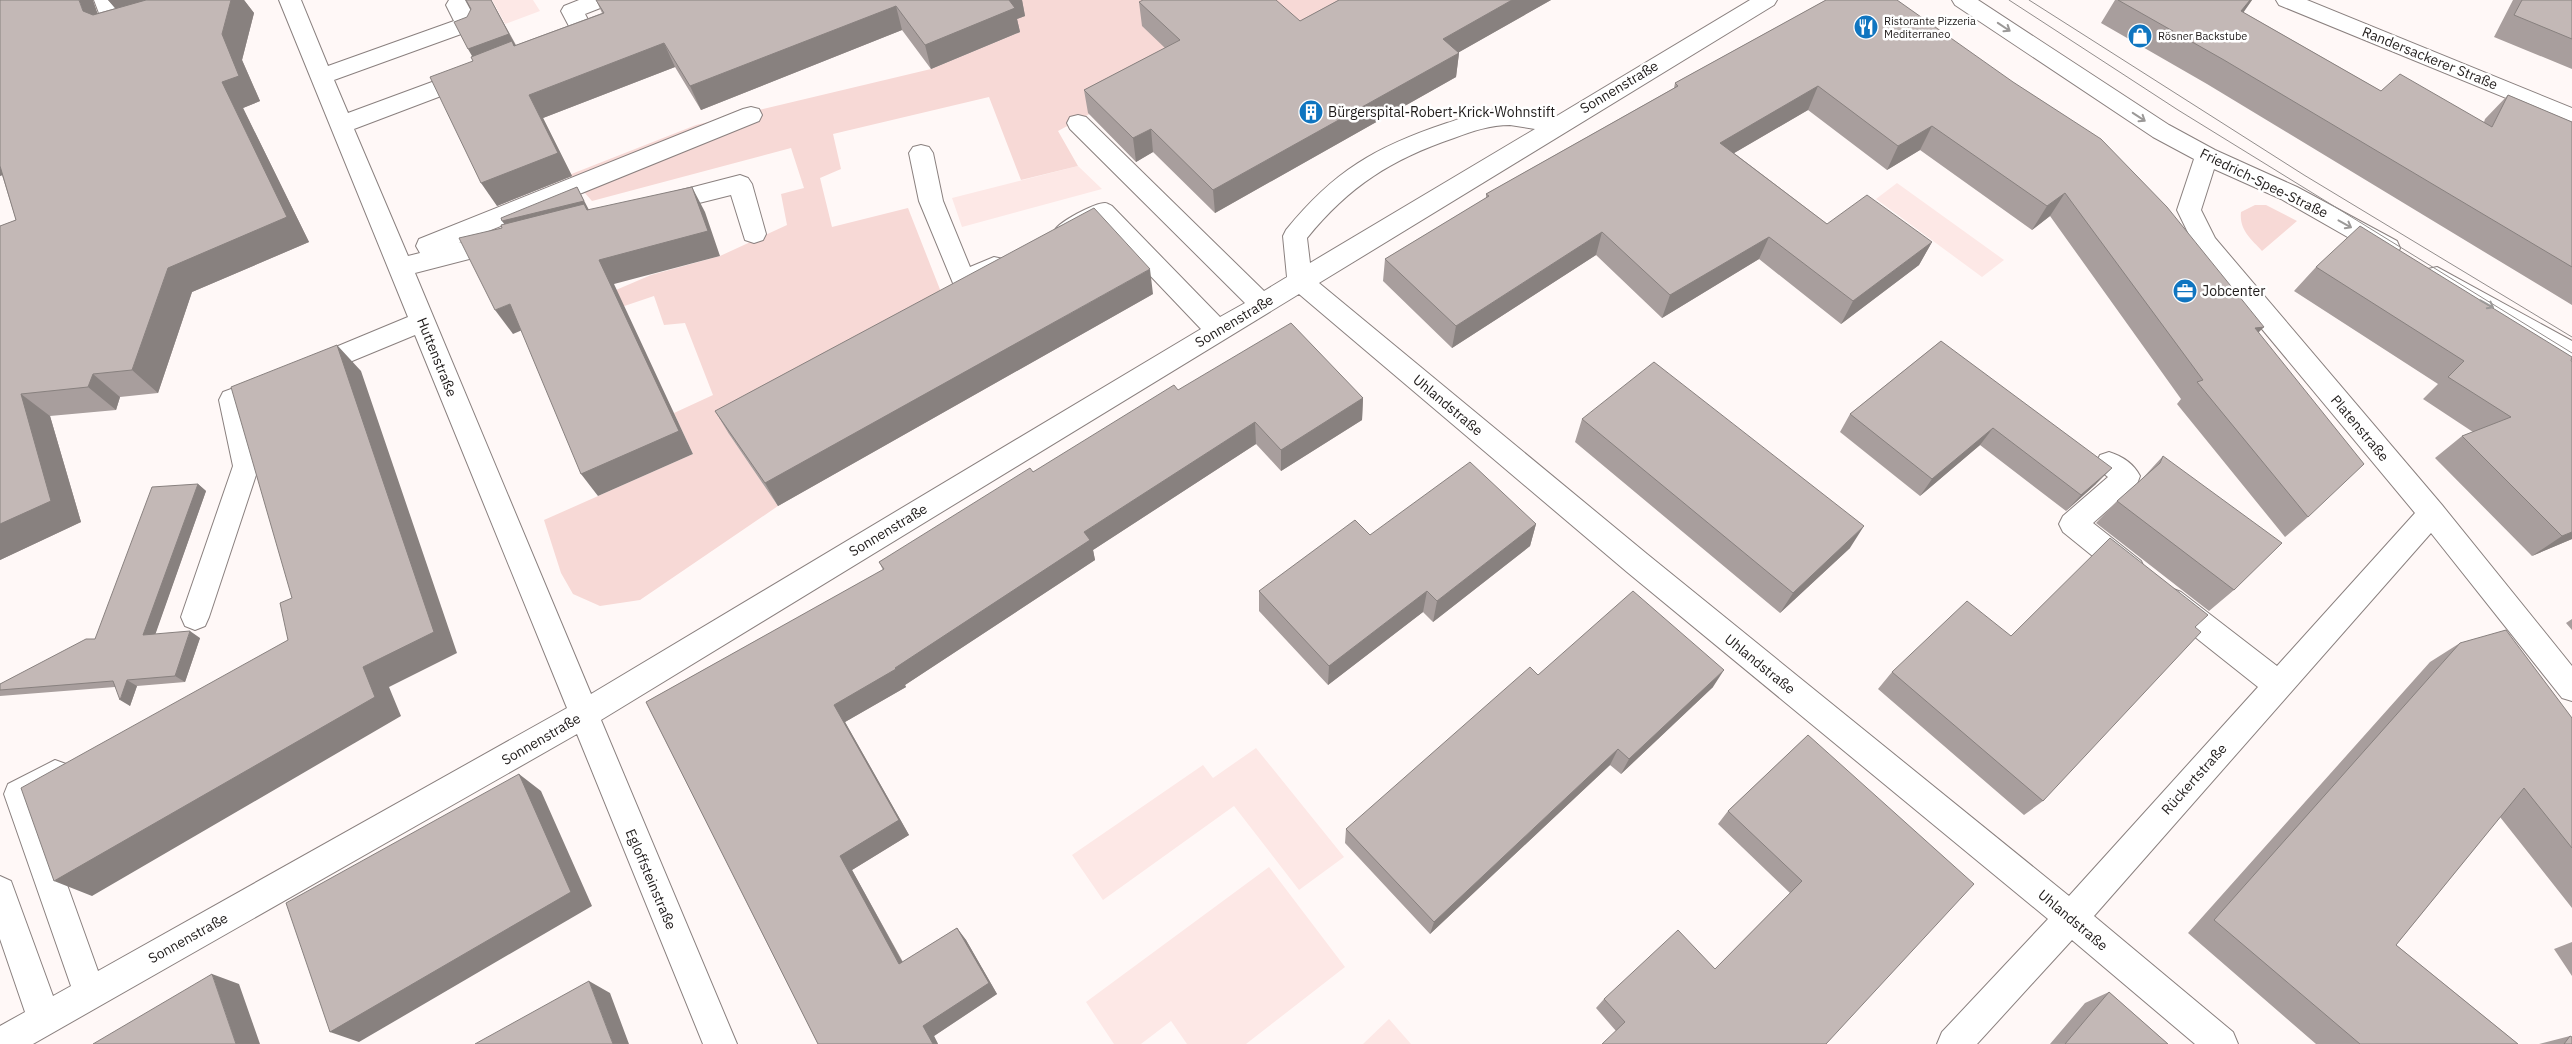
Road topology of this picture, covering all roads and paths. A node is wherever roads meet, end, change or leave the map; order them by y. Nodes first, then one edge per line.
1 (106, 0) edge
2 (290, 0) edge
3 (600, 0) edge
4 (1766, 0) edge
5 (1963, 0) edge
6 (2287, 0) edge
7 (457, 5) dead end
8 (154, 22) edge
9 (538, 51) edge
10 (492, 68) edge
11 (323, 76) junction
12 (751, 115) dead end
13 (2572, 117) edge
14 (1078, 123) dead end
15 (343, 124) junction
16 (1556, 125) junction
17 (921, 153) dead end
18 (2207, 156) junction
19 (633, 210) edge
20 (754, 234) dead end
21 (526, 236) edge
22 (1051, 238) edge
23 (1016, 255) edge
24 (399, 263) junction
25 (1300, 281) junction
26 (1262, 304) junction
27 (423, 321) junction
28 (1218, 331) junction
29 (2572, 353) edge
30 (2109, 463) edge
31 (2432, 513) junction
32 (195, 617) dead end
33 (2278, 685) junction
34 (2572, 688) edge
35 (583, 715) junction
36 (77, 762) edge
37 (0, 892) edge
38 (2071, 918) junction
39 (90, 993) junction
40 (44, 1019) junction
41 (0, 1044) edge
42 (720, 1044) edge
43 (1954, 1044) edge
44 (2221, 1044) edge

1 - 8 street
2 - 11 street, Huttenstraße
3 - 9 street
4 - 16 street, Sonnenstraße
5 -> 18 street, Friedrich-Spee-Straße
6 - 13 street, Randersackerer Straße
7 - 11 street
10 - 15 street
11 - 15 street, Huttenstraße
12 - 24 street
14 - 26 street
15 - 24 street, Huttenstraße
16 - 25 street, Sonnenstraße
16 - 25 street
17 - 23 street
18 -> 29 street, Friedrich-Spee-Straße
18 - 31 street, Platenstraße
19 - 20 street
21 - 24 street
22 - 28 street
24 - 27 street, Huttenstraße
25 - 26 street, Sonnenstraße
25 - 38 street, Uhlandstraße
26 - 28 street, Sonnenstraße
27 - 32 street
27 - 35 street, Huttenstraße
28 - 35 street, Sonnenstraße
30 - 33 street
31 - 33 street, Rückertstraße
31 - 34 street, Platenstraße
33 - 38 street, Rückertstraße
35 - 39 street, Sonnenstraße
35 - 42 street, Egloffsteinstraße
36 - 39 street
37 - 40 street
38 - 43 street, Rückertstraße
38 - 44 street, Uhlandstraße
39 - 40 street, Sonnenstraße
40 - 41 street, Sonnenstraße

